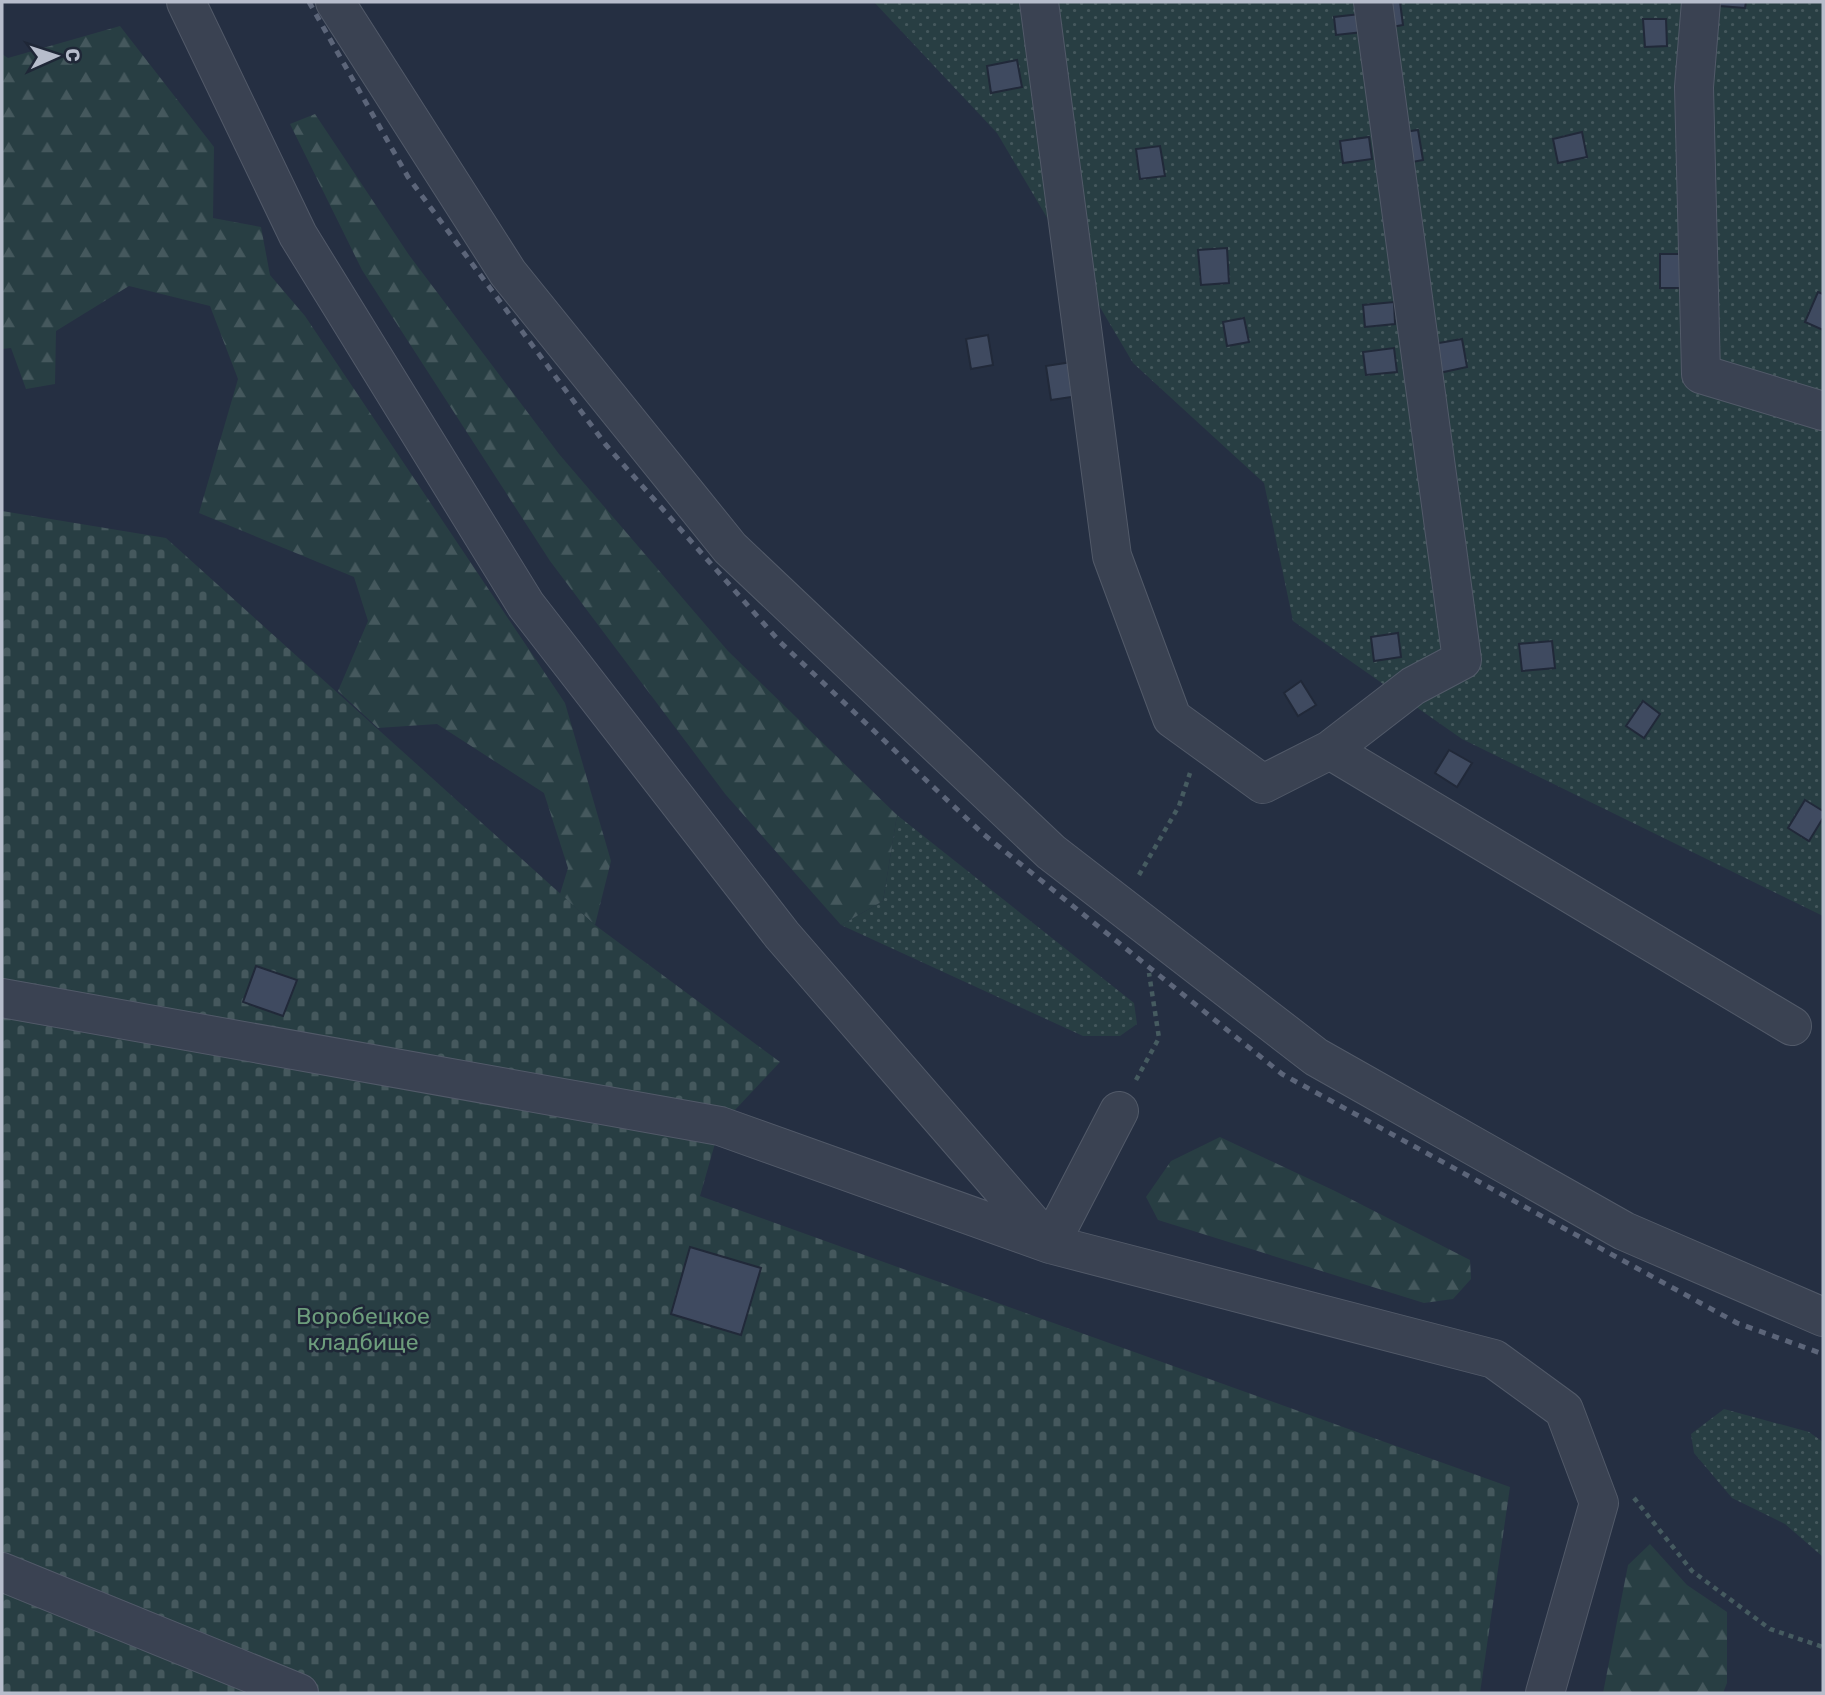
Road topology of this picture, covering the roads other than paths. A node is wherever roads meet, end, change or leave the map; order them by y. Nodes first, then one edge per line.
1 (186, 2) edge
2 (335, 2) edge
3 (1039, 2) edge
4 (1373, 2) edge
5 (1701, 2) edge
6 (1823, 411) edge
7 (1330, 750) junction
8 (2, 999) edge
9 (1793, 1026) dead end
10 (1119, 1111) dead end
11 (1049, 1244) junction
12 (1823, 1317) edge
13 (2, 1572) edge
14 (299, 1693) edge
15 (1545, 1693) edge

1 - 11 street
2 - 12 street
3 - 7 street
4 - 7 street
5 - 6 street
7 - 9 street
8 - 11 street
10 - 11 street
11 - 15 street
13 - 14 street

